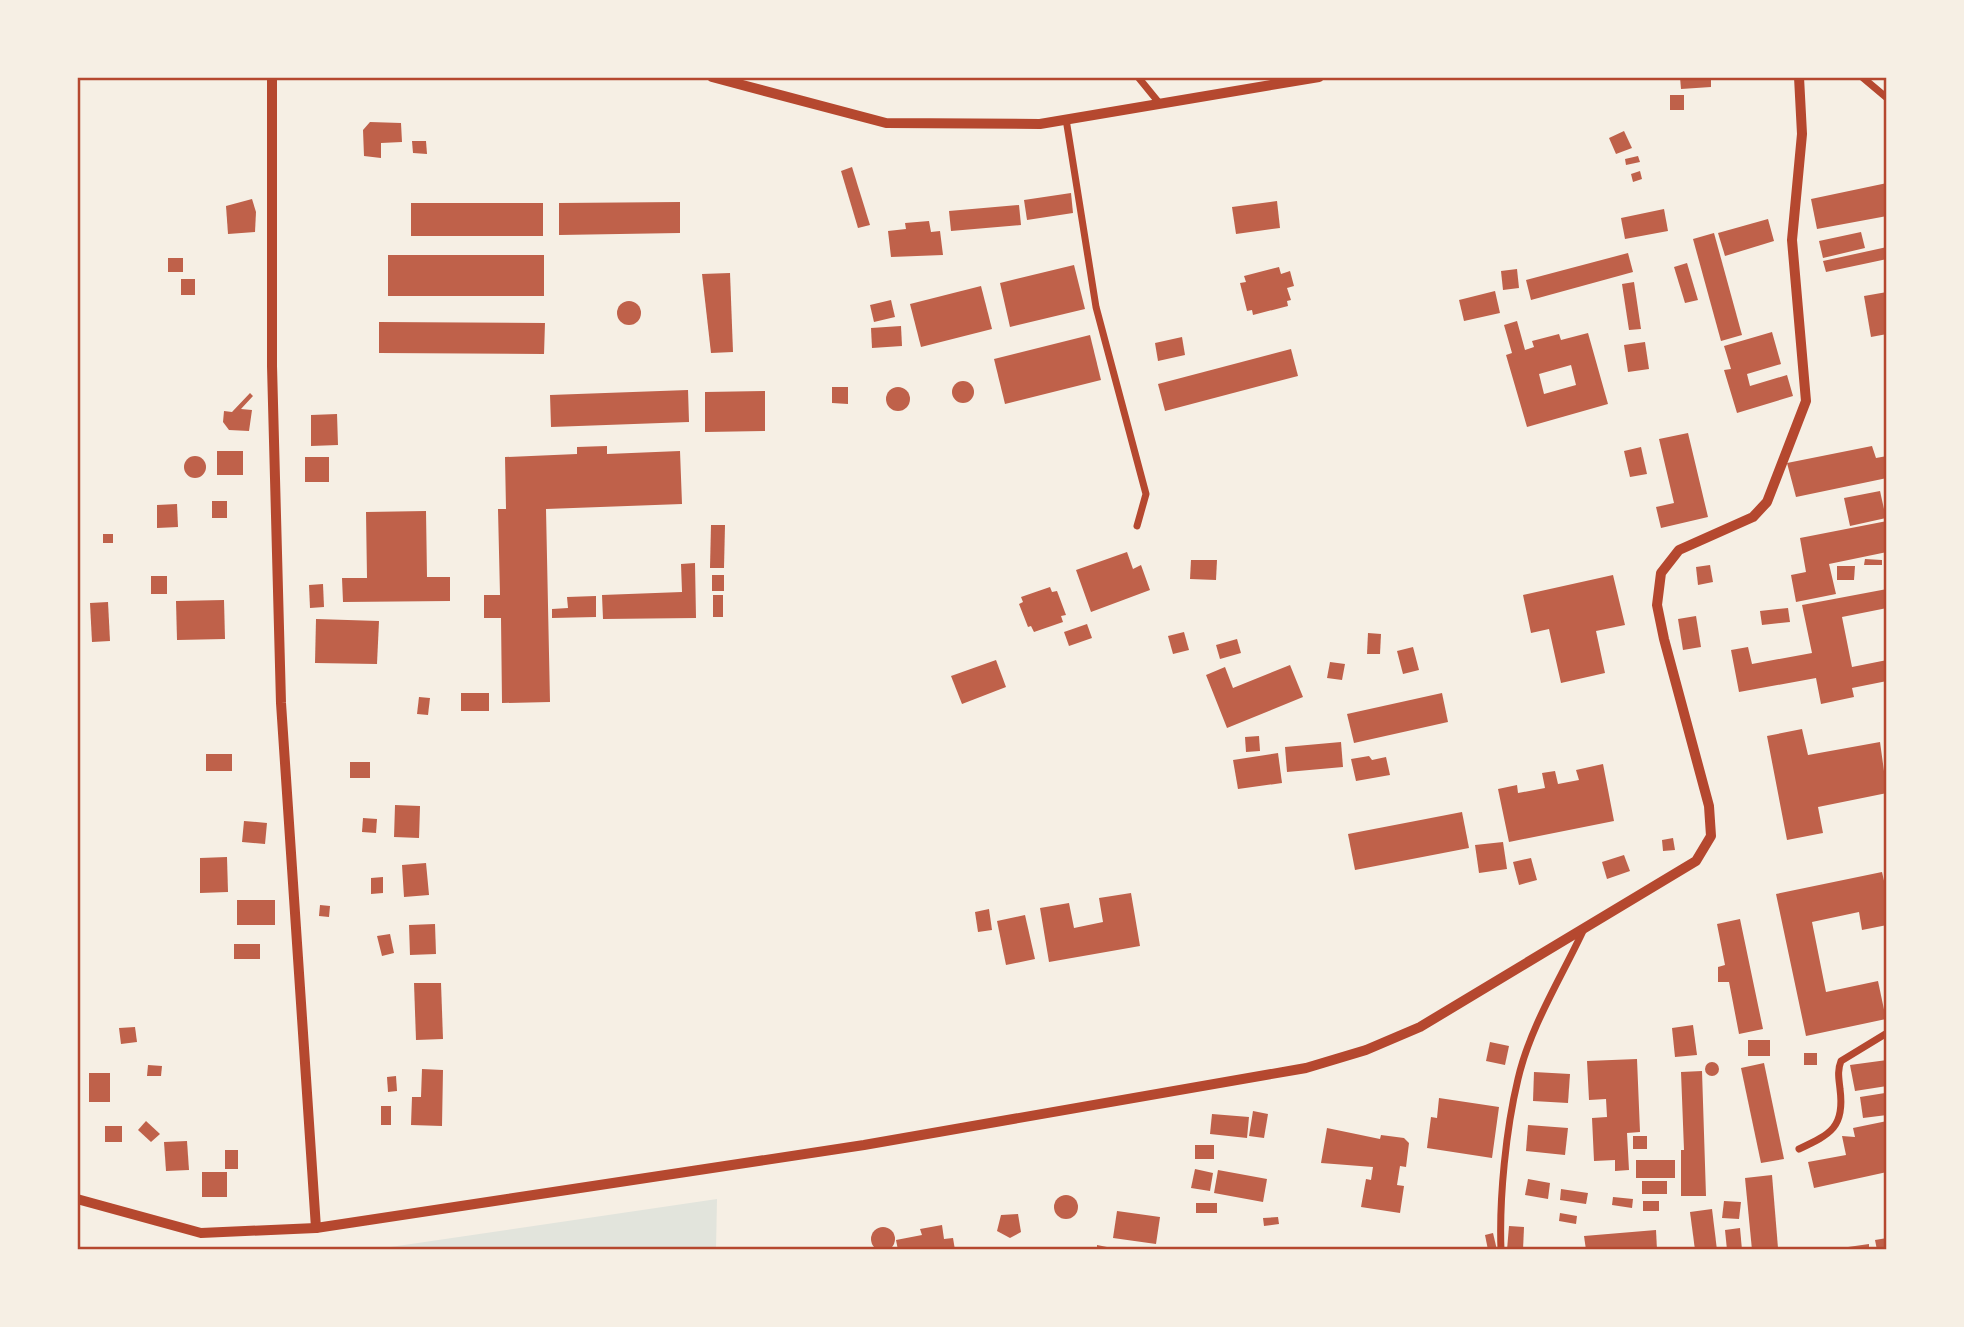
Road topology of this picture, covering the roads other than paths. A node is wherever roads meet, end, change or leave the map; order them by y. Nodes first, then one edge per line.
1 (272, 77) edge
2 (712, 77) edge
3 (1138, 77) edge
4 (1320, 77) edge
5 (1798, 77) edge
6 (1862, 77) edge
7 (1887, 98) edge
8 (1160, 104) junction
9 (1066, 119) junction
10 (1137, 526) dead end
11 (1583, 931) junction
12 (1887, 1032) edge
13 (1799, 1149) dead end
14 (77, 1199) edge
15 (316, 1228) junction
16 (1501, 1250) edge

1 - 15 street
2 - 9 street
3 - 8 street
4 - 8 street
5 - 11 street
6 - 7 street
8 - 9 street
9 - 10 street
11 - 15 street
11 - 16 street
12 - 13 street
14 - 15 street

